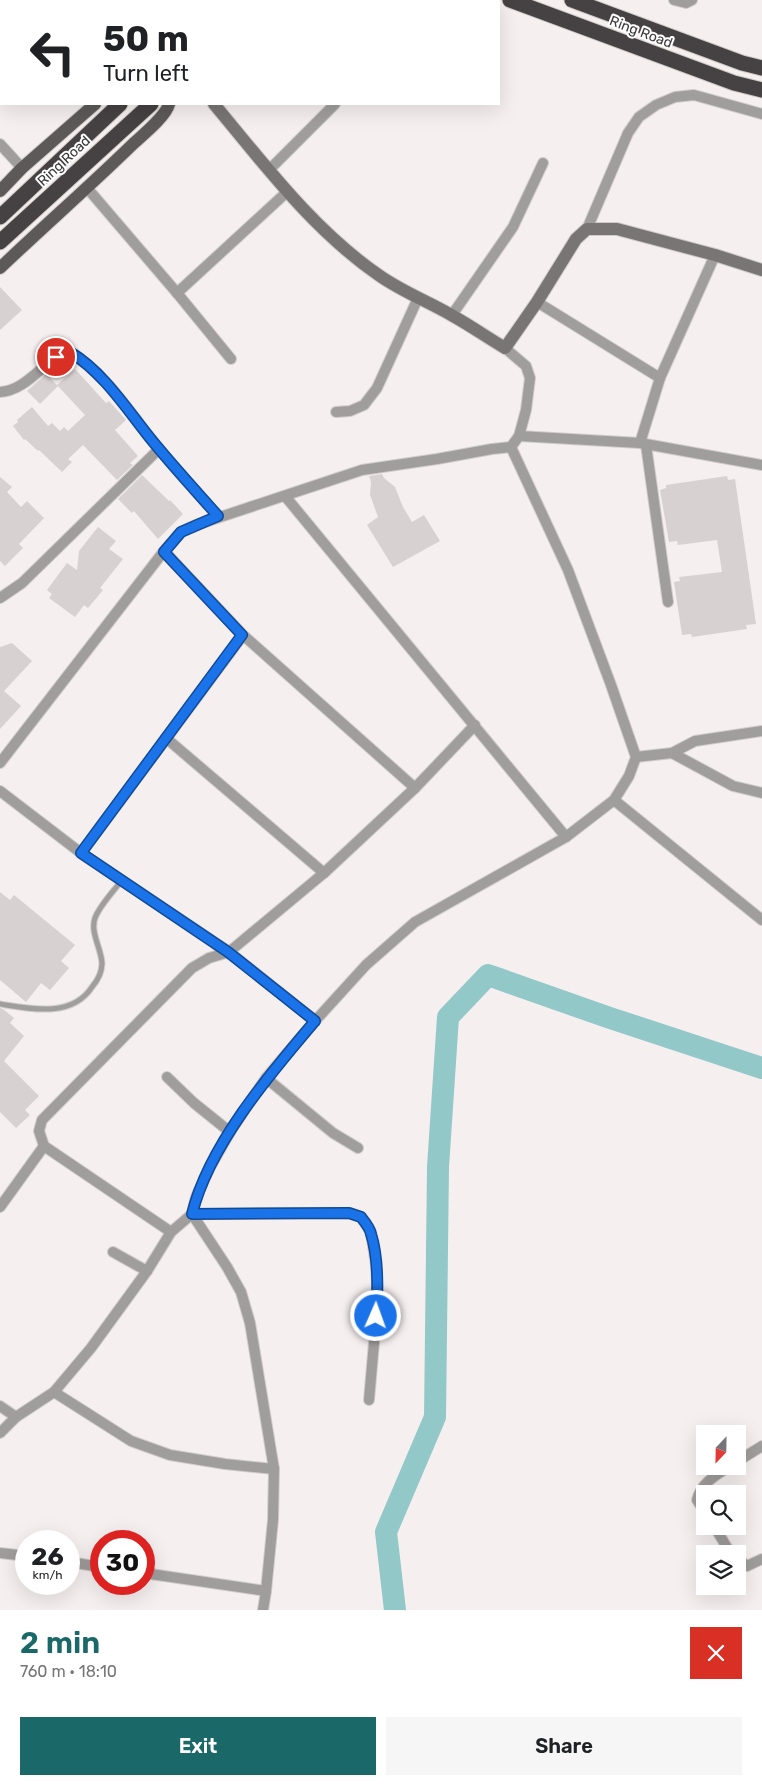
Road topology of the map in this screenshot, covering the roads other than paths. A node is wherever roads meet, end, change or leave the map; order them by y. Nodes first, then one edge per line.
1 (510, 0) edge
2 (572, 0) edge
3 (674, 0) edge
4 (692, 0) edge
5 (500, 4) edge
6 (528, 7) junction
7 (762, 68) edge
8 (762, 90) edge
9 (94, 105) edge
10 (119, 105) edge
11 (150, 105) edge
12 (169, 105) edge
13 (215, 105) edge
14 (334, 105) edge
15 (762, 114) edge
16 (0, 144) edge
17 (543, 163) dead end
18 (22, 168) junction
19 (269, 170) junction
20 (88, 189) junction
21 (0, 191) edge
22 (288, 191) junction
23 (0, 218) edge
24 (587, 229) junction
25 (0, 242) edge
26 (715, 255) junction
27 (0, 268) edge
28 (762, 270) edge
29 (177, 292) junction
30 (418, 298) junction
31 (537, 302) junction
32 (452, 315) junction
33 (505, 348) junction
34 (231, 359) dead end
35 (660, 378) junction
36 (0, 392) edge
37 (336, 412) dead end
38 (519, 436) junction
39 (643, 444) junction
40 (511, 448) junction
41 (159, 449) junction
42 (762, 465) edge
43 (285, 496) junction
44 (218, 516) junction
45 (164, 552) junction
46 (0, 598) edge
47 (668, 602) dead end
48 (242, 635) junction
49 (475, 725) junction
50 (762, 731) edge
51 (166, 738) junction
52 (672, 753) junction
53 (636, 757) junction
54 (0, 762) edge
55 (415, 788) junction
56 (0, 790) edge
57 (762, 793) edge
58 (614, 800) junction
59 (566, 838) junction
60 (81, 853) junction
61 (324, 873) junction
62 (122, 880) junction
63 (762, 920) edge
64 (228, 952) junction
65 (0, 1004) edge
66 (315, 1021) junction
67 (167, 1077) dead end
68 (266, 1078) junction
69 (230, 1132) junction
70 (44, 1146) junction
71 (358, 1148) dead end
72 (4, 1194) edge
73 (0, 1207) edge
74 (192, 1214) junction
75 (171, 1232) junction
76 (113, 1252) dead end
77 (147, 1271) junction
78 (54, 1392) junction
79 (370, 1400) dead end
80 (0, 1406) edge
81 (16, 1417) junction
82 (0, 1433) edge
83 (762, 1446) edge
84 (746, 1456) edge
85 (274, 1469) junction
86 (716, 1475) edge
87 (704, 1485) edge
88 (0, 1553) edge
89 (15, 1555) edge
90 (762, 1558) edge
91 (746, 1565) edge
92 (155, 1575) edge
93 (266, 1591) junction
94 (262, 1610) edge

1 - 6 highway, Ring Road
2 - 7 highway, Ring Road
3 - 4 street
5 - 6 highway
6 - 8 highway, Ring Road
9 - 18 main road
10 - 23 highway, Ring Road
11 - 25 highway, Ring Road
12 - 20 main road
13 - 19 street
14 - 19 street
15 - 24 street
16 - 18 street
17 - 32 street
18 - 21 main road
19 - 22 street
20 - 27 main road
20 - 29 street
22 - 29 street
22 - 30 street
24 - 26 street
24 - 31 street
26 - 28 street
26 - 35 street
29 - 34 street
30 - 32 street
30 - 37 street
31 - 33 street
31 - 35 street
32 - 33 street
33 - 38 street
35 - 39 street
36 - 41 street
38 - 39 street
38 - 40 street
39 - 42 street
39 - 47 street
40 - 43 street
40 - 53 street
41 - 44 street
41 - 46 street
43 - 44 street
43 - 49 street
44 - 45 street
45 - 48 street
45 - 54 street
48 - 51 street
48 - 55 street
49 - 55 street
49 - 59 street
50 - 52 street
51 - 60 street
51 - 61 street
52 - 53 street
52 - 57 street
53 - 58 street
55 - 61 street
56 - 60 street
58 - 59 street
58 - 63 street
59 - 66 street
60 - 62 street
61 - 64 street
62 - 64 street
62 - 65 lane
64 - 66 street
64 - 70 street
66 - 68 street
67 - 69 street
68 - 69 street
68 - 71 street
69 - 74 street
70 - 72 street
70 - 75 street
72 - 73 street
74 - 75 street
74 - 79 street
74 - 85 street
75 - 77 street
76 - 77 street
77 - 78 street
78 - 81 street
78 - 85 street
80 - 81 street
81 - 82 street
83 - 84 street
85 - 93 street
86 - 87 street
88 - 89 street
90 - 91 street
92 - 93 street
93 - 94 street

